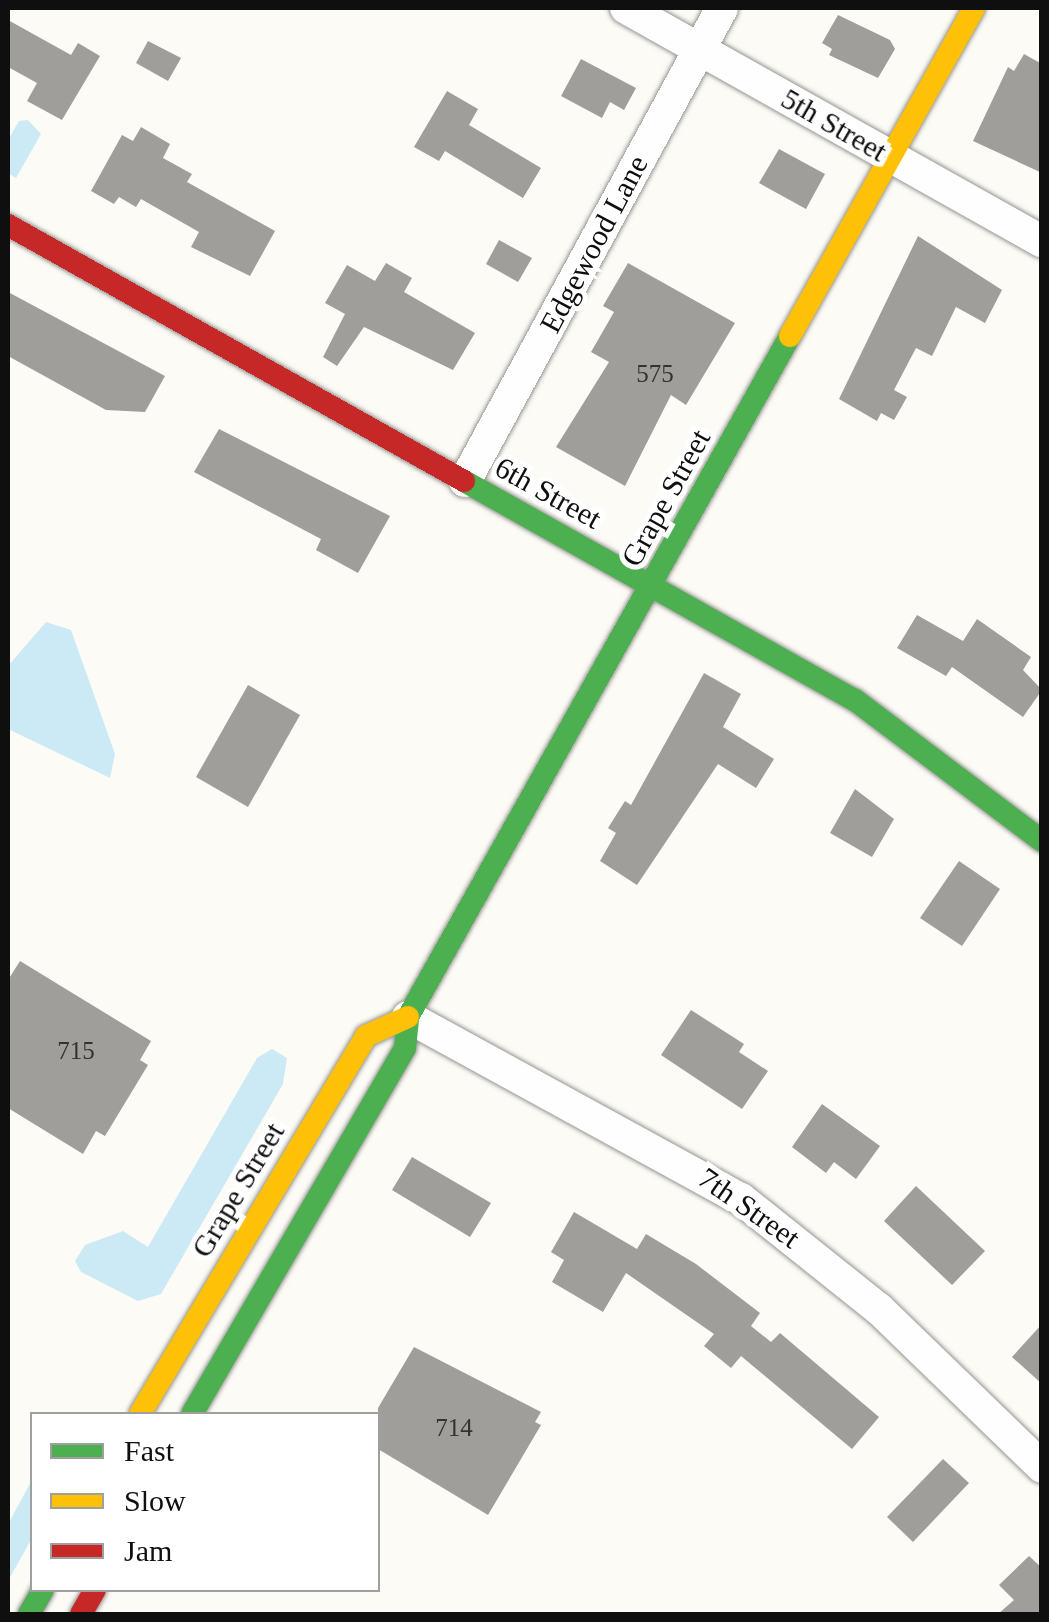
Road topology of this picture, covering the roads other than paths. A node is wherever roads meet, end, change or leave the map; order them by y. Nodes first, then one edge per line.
1 (626, 8) edge
2 (722, 8) edge
3 (974, 8) edge
4 (700, 48) junction
5 (891, 158) junction
6 (8, 224) edge
7 (1042, 241) edge
8 (465, 481) junction
9 (652, 585) junction
10 (1042, 841) edge
11 (408, 1017) junction
12 (141, 1412) edge
13 (193, 1412) edge
14 (1042, 1466) edge
15 (42, 1592) edge
16 (94, 1592) edge
17 (29, 1614) edge
18 (81, 1614) edge

1 - 4 street, 5th Street
2 - 4 street, Edgewood Lane
3 - 5 main road, Grape Street
4 - 5 street, 5th Street
4 - 8 street, Edgewood Lane
5 - 7 street, 5th Street
5 - 9 main road, Grape Street
6 - 8 main road, 6th Street
8 - 9 main road, 6th Street
9 - 10 main road, 6th Street
9 - 11 main road, Grape Street
11 - 12 main road, Grape Street
11 - 13 main road, Grape Street
11 - 14 street, 7th Street
15 - 17 main road
16 - 18 main road

